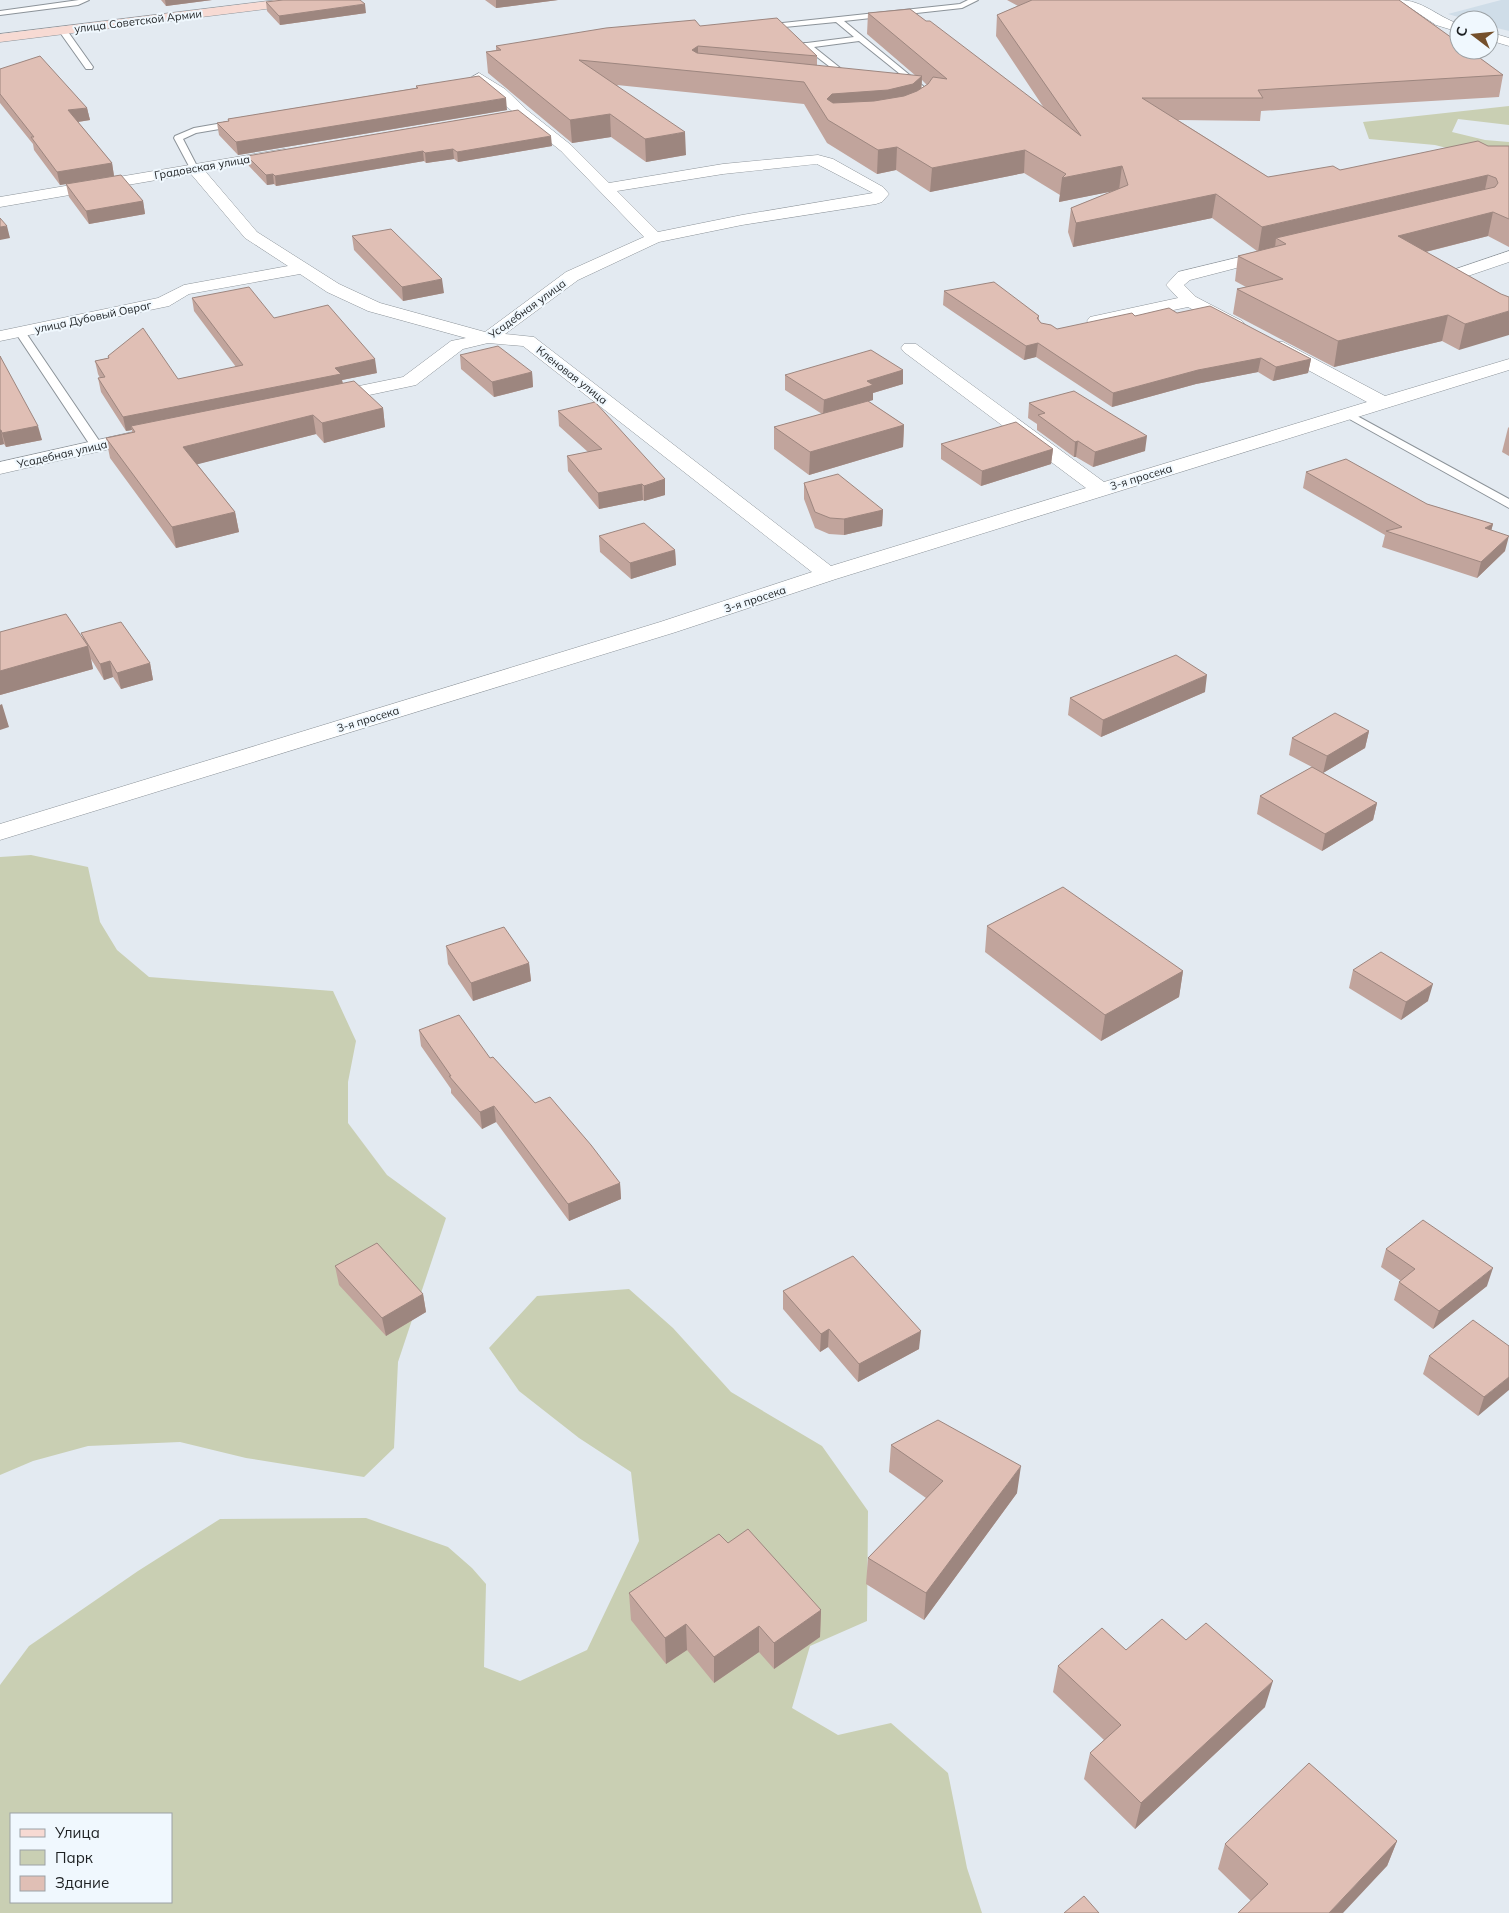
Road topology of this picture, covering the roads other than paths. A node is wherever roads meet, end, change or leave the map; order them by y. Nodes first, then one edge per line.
1 (85, 0) edge
2 (306, 0) edge
3 (974, 0) edge
4 (1406, 0) edge
5 (0, 13) edge
6 (837, 19) junction
7 (1449, 25) edge
8 (758, 28) edge
9 (63, 31) junction
10 (0, 38) edge
11 (860, 39) junction
12 (89, 67) dead end
13 (479, 77) edge
14 (836, 84) edge
15 (905, 90) edge
16 (522, 113) junction
17 (503, 116) edge
18 (251, 121) edge
19 (300, 150) edge
20 (194, 168) junction
21 (607, 188) junction
22 (0, 202) edge
23 (654, 238) junction
24 (1293, 250) edge
25 (1509, 256) edge
26 (302, 270) junction
27 (1456, 275) edge
28 (1190, 301) junction
29 (1076, 326) edge
30 (20, 332) junction
31 (0, 336) edge
32 (488, 338) junction
33 (910, 348) dead end
34 (1509, 364) edge
35 (312, 401) edge
36 (1384, 403) junction
37 (1348, 414) junction
38 (158, 432) edge
39 (96, 446) junction
40 (0, 468) edge
41 (1102, 490) junction
42 (1509, 504) edge
43 (828, 574) junction
44 (0, 832) edge

1 - 5 lane
2 - 9 street, улица Советской Армии
3 - 6 lane
4 - 7 street
6 - 8 lane
6 - 11 lane
9 - 10 street, улица Советской Армии
9 - 12 lane
11 - 14 lane
11 - 15 lane
13 - 16 street
16 - 17 street
16 - 21 street
18 - 20 lane
19 - 20 street, Градовская улица
20 - 22 street, Градовская улица
20 - 26 street, Кленовая улица
21 - 23 street
21 - 23 street, Усадебная улица
23 - 32 street, Усадебная улица
24 - 28 street
25 - 27 street
26 - 30 street, улица Дубовый Овраг
26 - 32 street, Кленовая улица
28 - 29 street
28 - 36 street
30 - 31 street, улица Дубовый Овраг
30 - 39 lane
32 - 35 street, Усадебная улица
32 - 43 street, Кленовая улица
33 - 41 street
34 - 36 street, 3-я просека
36 - 37 street, 3-я просека
37 - 41 street, 3-я просека
37 - 42 lane
38 - 39 street, Усадебная улица
39 - 40 street, Усадебная улица
41 - 43 street, 3-я просека
43 - 44 street, 3-я просека

